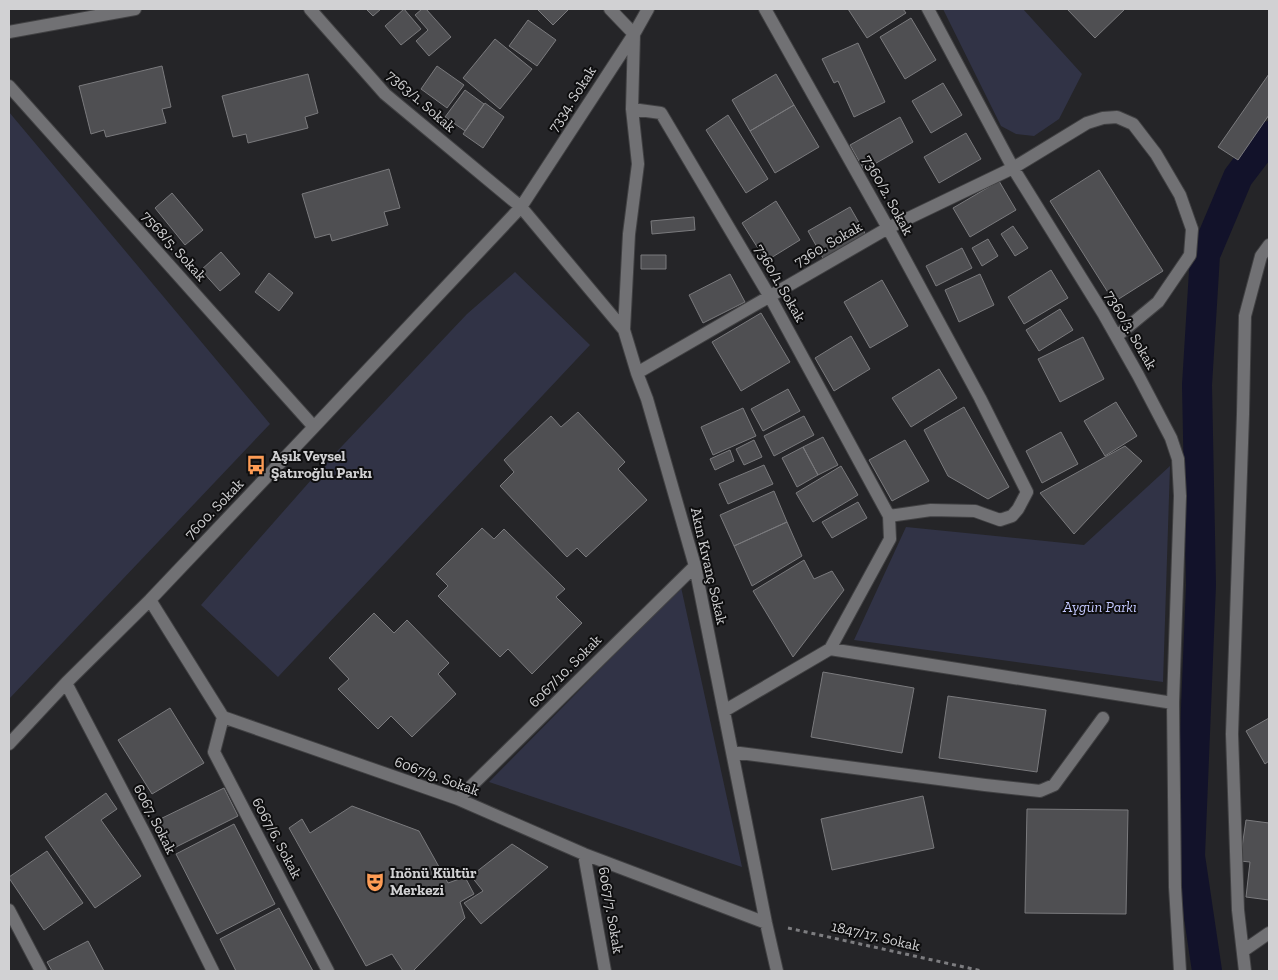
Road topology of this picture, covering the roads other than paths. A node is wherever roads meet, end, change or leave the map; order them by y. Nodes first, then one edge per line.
1 (135, 9) edge
2 (310, 9) edge
3 (610, 9) edge
4 (648, 9) edge
5 (765, 9) edge
6 (928, 9) edge
7 (9, 32) edge
8 (634, 34) junction
9 (9, 86) edge
10 (632, 109) junction
11 (1014, 168) junction
12 (521, 207) junction
13 (888, 228) junction
14 (1269, 245) edge
15 (770, 296) junction
16 (624, 330) junction
17 (1116, 336) junction
18 (637, 373) junction
19 (314, 427) junction
20 (889, 516) junction
21 (695, 566) junction
22 (150, 600) junction
23 (830, 649) junction
24 (66, 683) junction
25 (1172, 703) junction
26 (724, 711) junction
27 (222, 717) junction
28 (1103, 718) dead end
29 (9, 744) edge
30 (732, 752) junction
31 (458, 799) junction
32 (584, 854) junction
33 (9, 910) edge
34 (766, 923) junction
35 (1269, 933) edge
36 (1243, 950) junction
37 (41, 971) edge
38 (213, 971) edge
39 (328, 971) edge
40 (605, 971) edge
41 (777, 971) edge
42 (1180, 971) edge
43 (1245, 971) edge

1 - 7 street
2 - 12 street, 7363/1. Sokak
3 - 8 street
4 - 8 street, 7334. Sokak
5 - 13 street, 7360/2. Sokak
6 - 11 street, 7360/3. Sokak
8 - 10 street
8 - 12 street, 7334. Sokak
9 - 19 street, 7568/5. Sokak
10 - 15 street, 7360/1. Sokak
10 - 16 street
11 - 13 street, 7360. Sokak
11 - 17 street, 7360/3. Sokak
11 - 17 street, 7360. Sokak
12 - 16 street, Akın Kıvanç Sokak
12 - 19 street, 7600. Sokak
13 - 15 street, 7360. Sokak
13 - 20 street, 7360/2. Sokak
14 - 36 street
15 - 18 street, 7360. Sokak
15 - 20 street, 7360/1. Sokak
16 - 18 street, Akın Kıvanç Sokak
17 - 25 street, 7360/3. Sokak
18 - 21 street, Akın Kıvanç Sokak
19 - 22 street, 7600. Sokak
20 - 23 street
21 - 26 street, Akın Kıvanç Sokak
21 - 31 street, 6067/10. Sokak
22 - 24 street, 7600. Sokak
22 - 27 street
23 - 25 street
23 - 26 street
24 - 29 street, 7600. Sokak
24 - 38 street, 6067. Sokak
25 - 42 street, 7360/3. Sokak
26 - 30 street, Akın Kıvanç Sokak
27 - 31 street, 6067/9. Sokak
27 - 39 street, 6067/6. Sokak
28 - 30 street
30 - 34 street, Akın Kıvanç Sokak
31 - 32 street, 6067/9. Sokak
32 - 34 street, 6067/9. Sokak
32 - 40 street, 6067/7. Sokak
33 - 37 street
34 - 41 street, Akın Kıvanç Sokak
35 - 36 street
36 - 43 street

